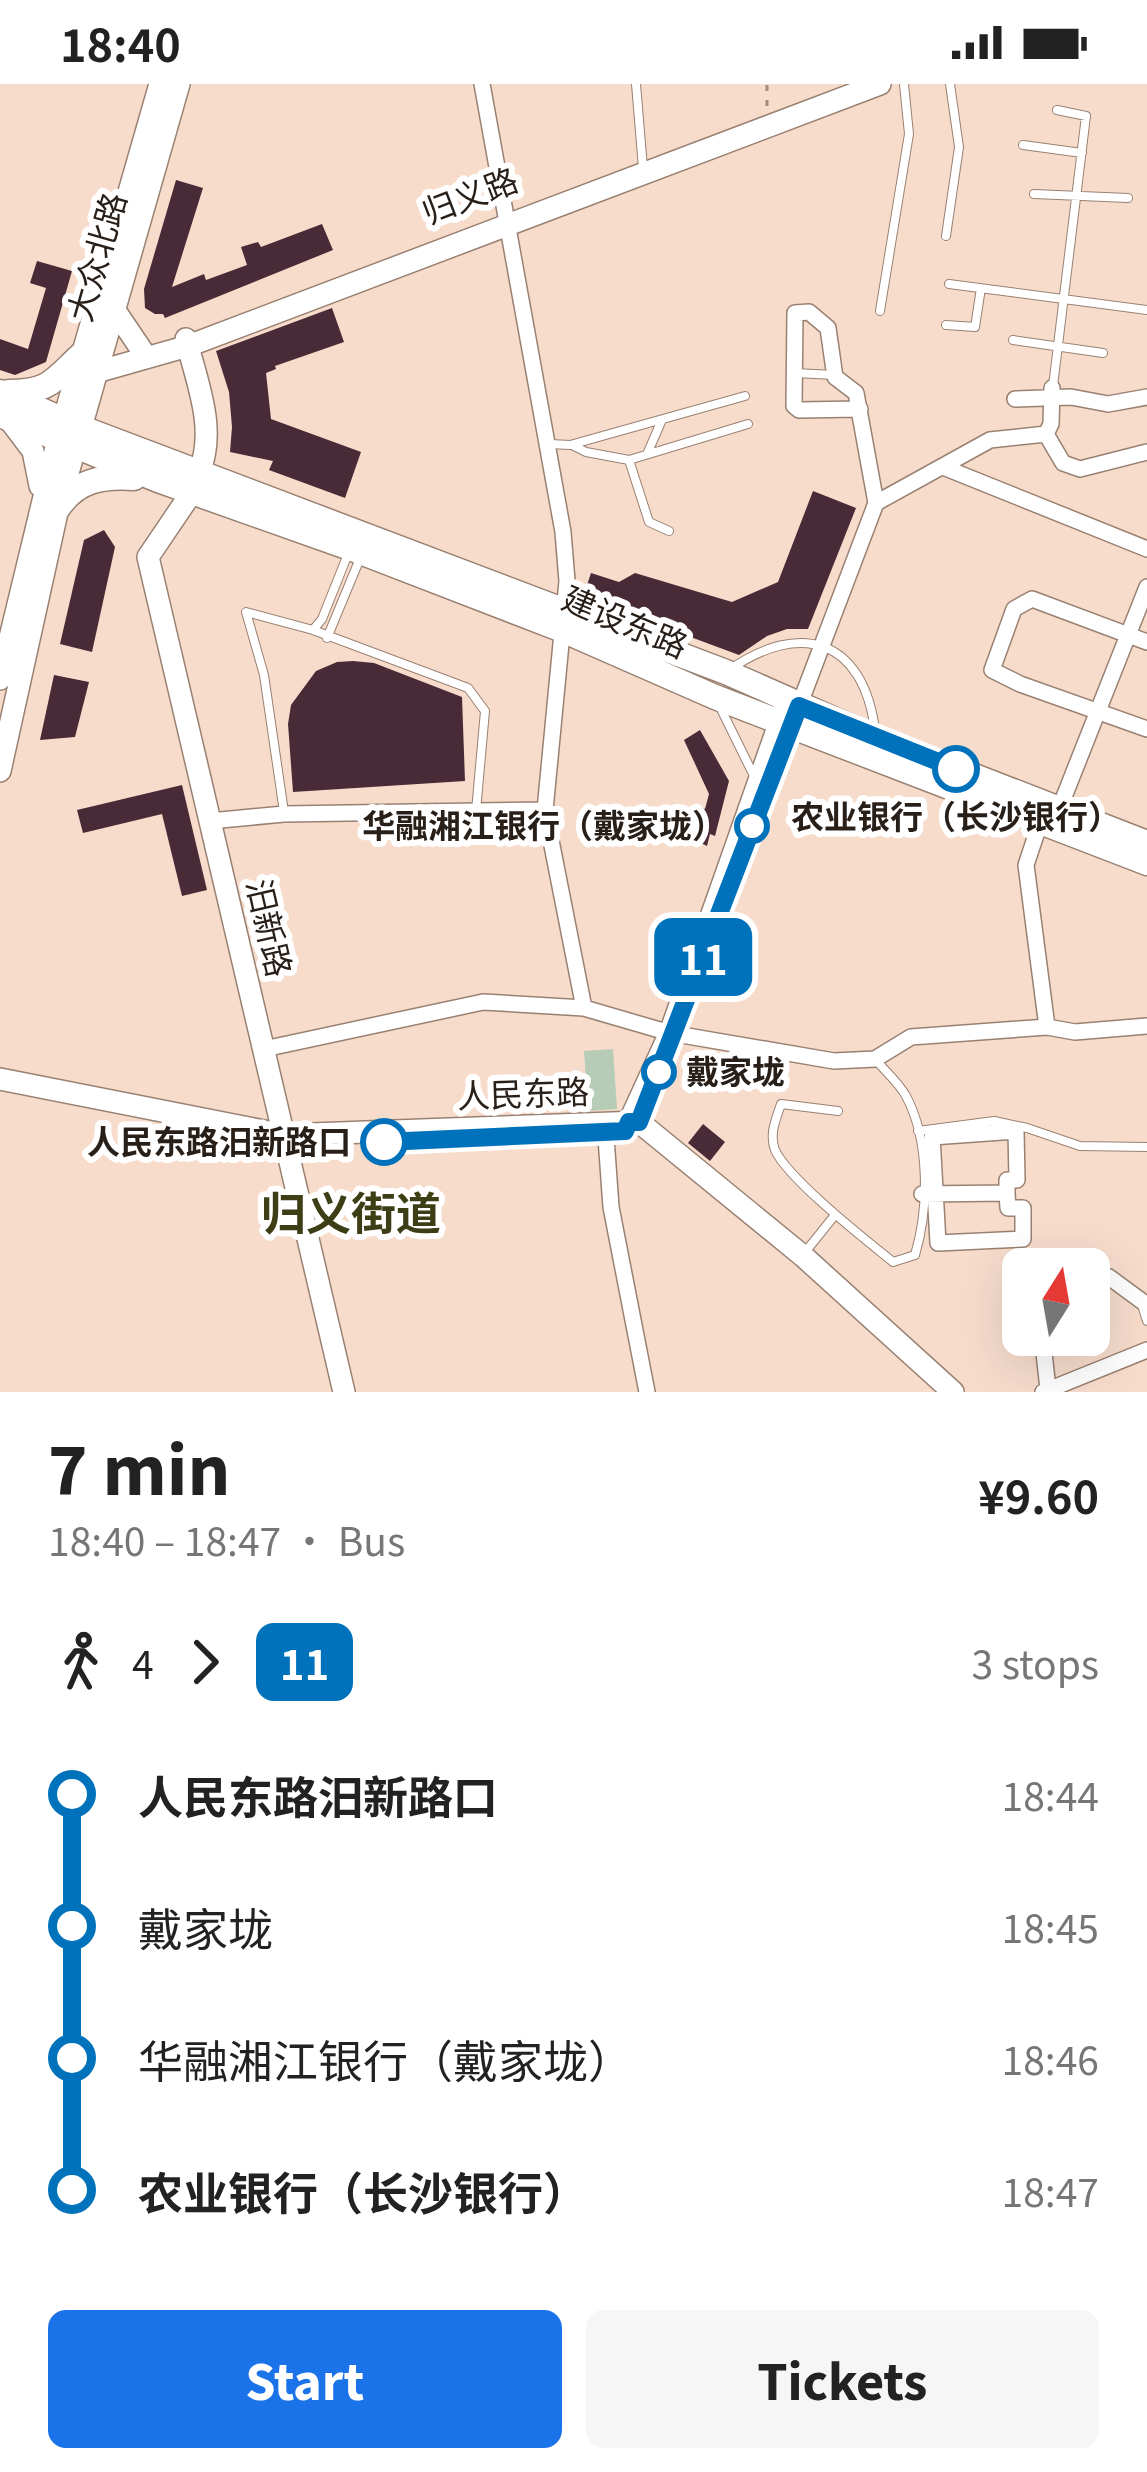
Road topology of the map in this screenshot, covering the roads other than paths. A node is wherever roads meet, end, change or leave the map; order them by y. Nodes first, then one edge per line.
1 (160, 84) edge
2 (179, 84) edge
3 (482, 84) edge
4 (636, 84) edge
5 (859, 84) edge
6 (880, 84) edge
7 (904, 84) edge
8 (950, 84) edge
9 (1057, 110) dead end
10 (1023, 146) dead end
11 (1082, 153) junction
12 (643, 167) junction
13 (1034, 194) dead end
14 (1076, 197) junction
15 (1128, 198) dead end
16 (506, 221) junction
17 (946, 236) dead end
18 (949, 284) dead end
19 (981, 288) junction
20 (1064, 299) junction
21 (1147, 310) edge
22 (880, 311) dead end
23 (116, 312) junction
24 (946, 325) dead end
25 (1013, 340) dead end
26 (187, 343) junction
27 (1058, 346) junction
28 (142, 352) junction
29 (1103, 353) dead end
30 (94, 363) junction
31 (794, 373) junction
32 (835, 375) junction
33 (1051, 393) junction
34 (745, 396) dead end
35 (1147, 397) edge
36 (1015, 399) dead end
37 (3, 404) edge
38 (860, 409) junction
39 (661, 422) junction
40 (748, 424) dead end
41 (70, 434) junction
42 (1046, 434) junction
43 (550, 444) junction
44 (571, 445) junction
45 (1147, 452) edge
46 (647, 453) junction
47 (629, 460) junction
48 (943, 467) junction
49 (158, 480) junction
50 (196, 482) junction
51 (876, 503) junction
52 (50, 506) junction
53 (669, 531) dead end
54 (360, 542) junction
55 (1147, 549) edge
56 (1147, 587) edge
57 (562, 620) junction
58 (313, 631) junction
59 (1128, 635) junction
60 (327, 638) junction
61 (1147, 642) edge
62 (822, 646) junction
63 (726, 671) junction
64 (0, 679) edge
65 (716, 697) junction
66 (1099, 710) junction
67 (790, 712) junction
68 (1147, 729) edge
69 (876, 738) junction
70 (0, 771) edge
71 (761, 790) junction
72 (545, 810) junction
73 (476, 812) junction
74 (284, 814) junction
75 (1050, 815) junction
76 (216, 820) junction
77 (1147, 843) edge
78 (1147, 862) edge
79 (584, 1008) junction
80 (1147, 1026) edge
81 (1047, 1027) junction
82 (672, 1033) junction
83 (269, 1048) junction
84 (874, 1059) junction
85 (0, 1078) edge
86 (0, 1089) edge
87 (838, 1111) dead end
88 (624, 1127) junction
89 (918, 1131) junction
90 (291, 1141) junction
91 (1147, 1147) edge
92 (1007, 1193) junction
93 (928, 1194) junction
94 (835, 1215) junction
95 (803, 1256) junction
96 (1110, 1278) edge
97 (1144, 1304) edge
98 (1147, 1321) edge
99 (1147, 1351) edge
100 (1044, 1356) edge
101 (1046, 1391) edge
102 (344, 1392) edge
103 (354, 1392) edge
104 (647, 1392) edge
105 (939, 1392) edge
106 (953, 1392) edge

1 - 30 street, 大众北路
2 - 23 street, 大众北路
3 - 16 street
4 - 12 lane
5 - 12 street, 归义路
6 - 16 street
7 - 22 lane
8 - 17 lane
9 - 11 lane
10 - 11 lane
11 - 14 lane
12 - 16 street, 归义路
13 - 14 lane
14 - 15 lane
14 - 20 lane
16 - 26 street
16 - 43 street
18 - 19 lane
19 - 20 lane
19 - 24 lane
20 - 21 lane
20 - 27 lane
23 - 28 street
23 - 30 street, 大众北路
25 - 27 lane
26 - 28 street
26 - 30 street
26 - 50 street
27 - 29 lane
27 - 33 lane
28 - 30 street
30 - 37 main road
30 - 41 street, 大众北路
31 - 32 lane
31 - 32 street
31 - 38 street
32 - 38 street
33 - 35 street
33 - 36 street
33 - 42 street
34 - 39 lane
37 - 41 main road
37 - 52 street
38 - 51 street
39 - 44 lane
39 - 46 lane
40 - 46 lane
41 - 49 main road, 建设东路
41 - 50 main road, 建设东路
41 - 52 street, 大众北路
42 - 45 street
42 - 48 street
43 - 44 lane
43 - 57 street
44 - 47 lane
46 - 47 lane
47 - 53 lane
48 - 51 street
48 - 55 street
49 - 50 main road, 建设东路
49 - 52 main road
50 - 54 main road, 建设东路
50 - 76 street, 汨新路
51 - 62 street
52 - 64 street
52 - 70 street
54 - 57 main road, 建设东路
54 - 58 lane
54 - 60 lane
56 - 59 street
57 - 63 main road, 建设东路
57 - 65 main road, 建设东路
57 - 72 street
58 - 60 lane
58 - 74 lane
59 - 61 street
59 - 66 street
59 - 66 street
60 - 73 lane
62 - 63 lane
62 - 67 street
62 - 69 lane
63 - 67 main road, 建设东路
65 - 67 main road, 建设东路
65 - 71 lane
66 - 68 street
66 - 75 street
67 - 69 main road, 建设东路
67 - 71 street
67 - 75 main road, 建设东路
69 - 75 main road, 建设东路
71 - 82 street
72 - 73 street
72 - 79 street
73 - 74 street
74 - 76 street
75 - 77 main road, 建设东路
75 - 78 main road, 建设东路
75 - 81 street
76 - 83 street, 汨新路
79 - 82 street
79 - 83 street
80 - 81 street
81 - 84 street
82 - 84 street
82 - 88 street
83 - 90 street, 汨新路
84 - 89 lane
85 - 90 street, 人民东路
86 - 90 street, 人民东路
87 - 94 lane
88 - 90 street, 人民东路
88 - 95 street
88 - 104 street
88 - 105 street
89 - 91 lane
89 - 93 lane
90 - 102 street, 汨新路
90 - 103 street
92 - 93 street
92 - 93 street
92 - 93 street
93 - 94 lane
94 - 95 lane
95 - 106 street
96 - 97 street
97 - 98 lane
99 - 101 street
100 - 101 street

